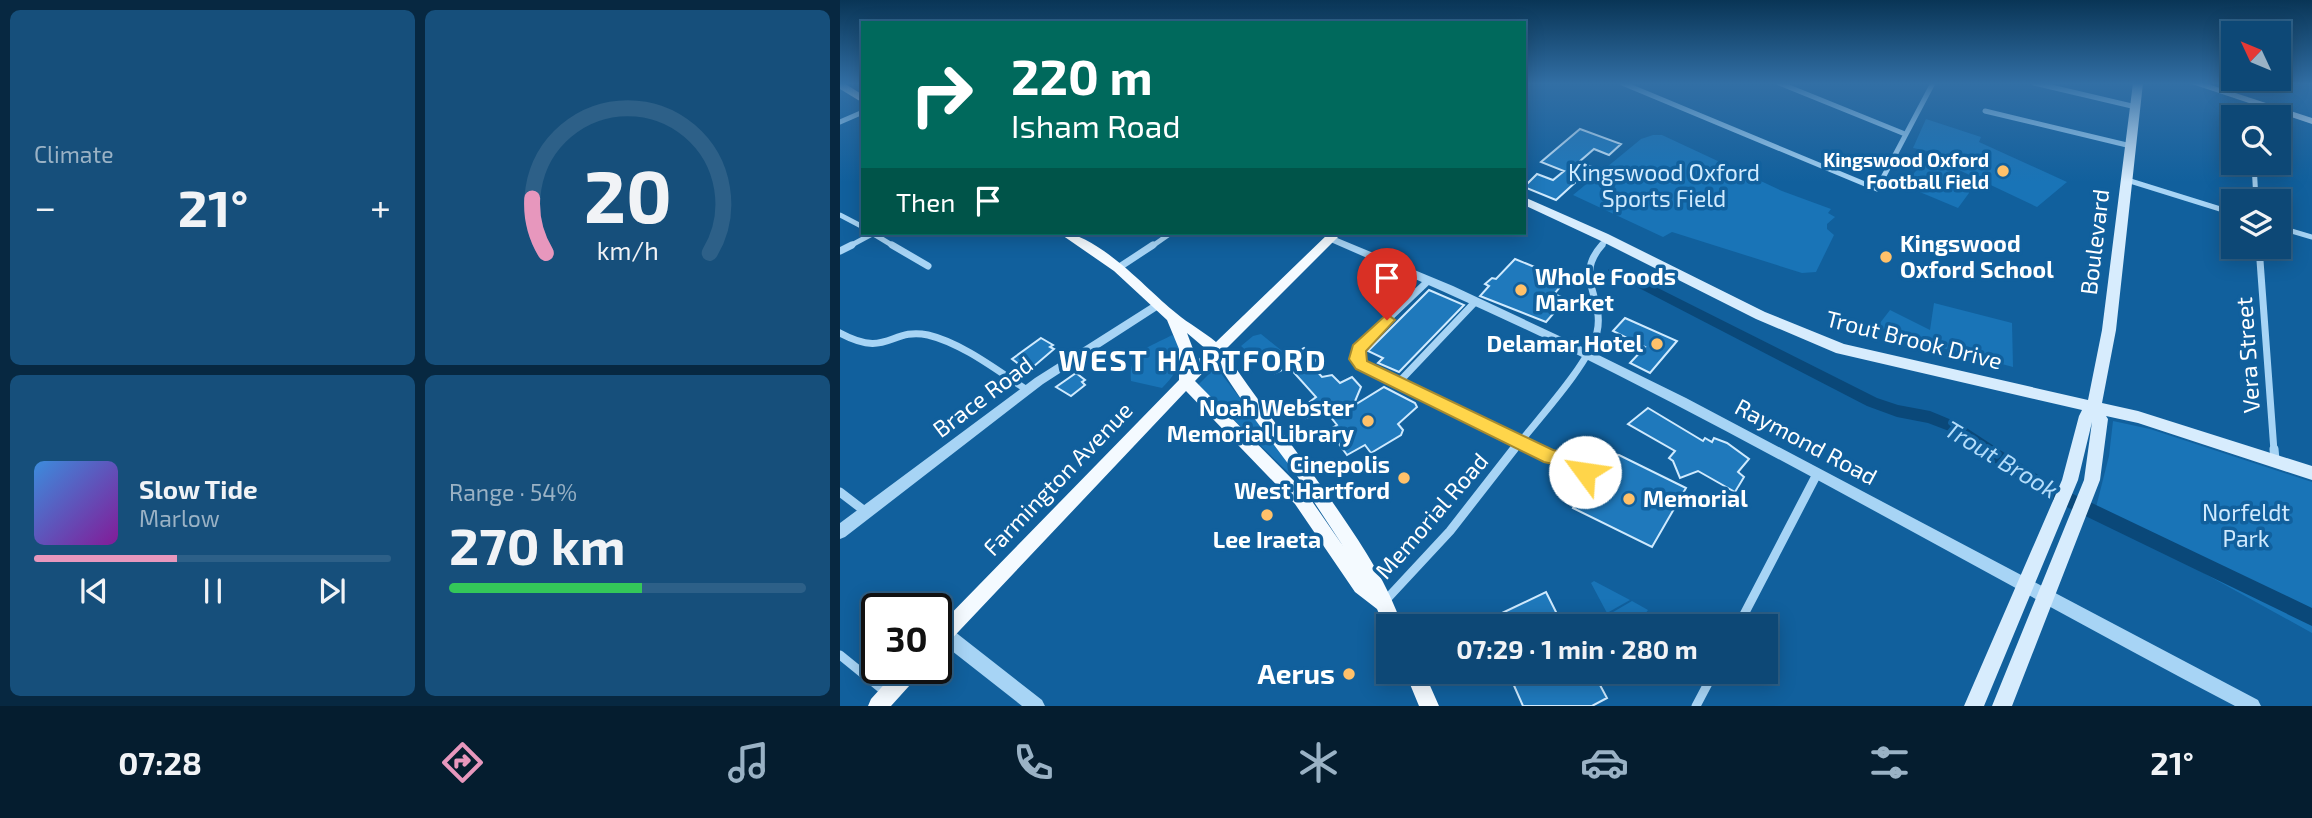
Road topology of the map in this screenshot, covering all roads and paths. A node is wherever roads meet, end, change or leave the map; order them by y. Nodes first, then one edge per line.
1 (1701, 116) edge
2 (1860, 116) edge
3 (1915, 116) edge
4 (2006, 116) edge
5 (2135, 116) edge
6 (1905, 134) junction
7 (2131, 146) junction
8 (2127, 180) junction
9 (1526, 202) edge
10 (2221, 209) edge
11 (840, 215) edge
12 (861, 227) edge
13 (2291, 231) edge
14 (869, 235) edge
15 (876, 235) edge
16 (1068, 235) edge
17 (1168, 235) edge
18 (1333, 235) edge
19 (2312, 237) edge
20 (1608, 239) junction
21 (840, 251) edge
22 (2260, 259) edge
23 (928, 265) dead end
24 (1118, 268) junction
25 (1428, 281) junction
26 (1475, 302) junction
27 (1158, 304) junction
28 (1172, 318) junction
29 (840, 333) edge
30 (1216, 351) junction
31 (1589, 353) junction
32 (1186, 381) junction
33 (1398, 383) junction
34 (1027, 390) junction
35 (2094, 406) junction
36 (1521, 442) junction
37 (1550, 456) dead end
38 (2275, 460) junction
39 (2312, 473) edge
40 (1816, 474) junction
41 (2071, 475) junction
42 (2091, 485) junction
43 (840, 492) edge
44 (867, 512) junction
45 (840, 532) edge
46 (2026, 586) junction
47 (2046, 596) junction
48 (1382, 603) junction
49 (1387, 614) edge
50 (1744, 614) edge
51 (952, 625) edge
52 (952, 647) edge
53 (840, 655) edge
54 (898, 684) edge
55 (1419, 684) edge
56 (1708, 684) edge
57 (883, 700) edge
58 (2244, 704) edge
59 (1035, 706) edge
60 (1429, 706) edge
61 (1696, 706) edge
62 (1974, 706) edge
63 (2002, 706) edge

1 - 6 street
2 - 6 street
3 - 6 street
4 - 7 street
5 - 7 main road, Boulevard
7 - 8 main road, Boulevard
8 - 10 street
8 - 35 main road, Boulevard
9 - 20 main road, Trout Brook Drive
11 - 12 street
13 - 19 street
14 - 21 street
15 - 23 street
16 - 24 main road
17 - 24 street
18 - 25 street, Raymond Road
18 - 30 main road, Farmington Avenue
20 - 31 street, Memorial Road
20 - 35 main road, Trout Brook Drive
22 - 38 street, Vera Street
24 - 27 main road
25 - 26 street, Raymond Road
25 - 33 street
26 - 31 street, Raymond Road
26 - 33 street
27 - 28 main road
27 - 34 street, Brace Road
28 - 30 main road
28 - 32 main road
29 - 34 street
30 - 32 main road, Farmington Avenue
30 - 48 main road
31 - 36 street, Memorial Road
31 - 40 street, Raymond Road
32 - 48 main road
32 - 51 main road, Farmington Avenue
33 - 36 street
34 - 44 street, Brace Road
35 - 38 main road, Trout Brook Drive
35 - 41 main road, Boulevard
35 - 42 main road, Boulevard
36 - 37 street
36 - 48 street, Memorial Road
38 - 39 main road, Trout Brook Drive
40 - 46 street, Raymond Road
40 - 50 street
41 - 42 main road
41 - 46 main road, Boulevard
42 - 47 main road, Boulevard
43 - 44 street
44 - 45 street, Brace Road
46 - 47 street, Raymond Road
46 - 62 main road, Boulevard
47 - 58 street, Raymond Road
47 - 63 main road, Boulevard
48 - 49 main road
52 - 59 street
53 - 57 street
54 - 57 main road
55 - 60 main road
56 - 61 street

